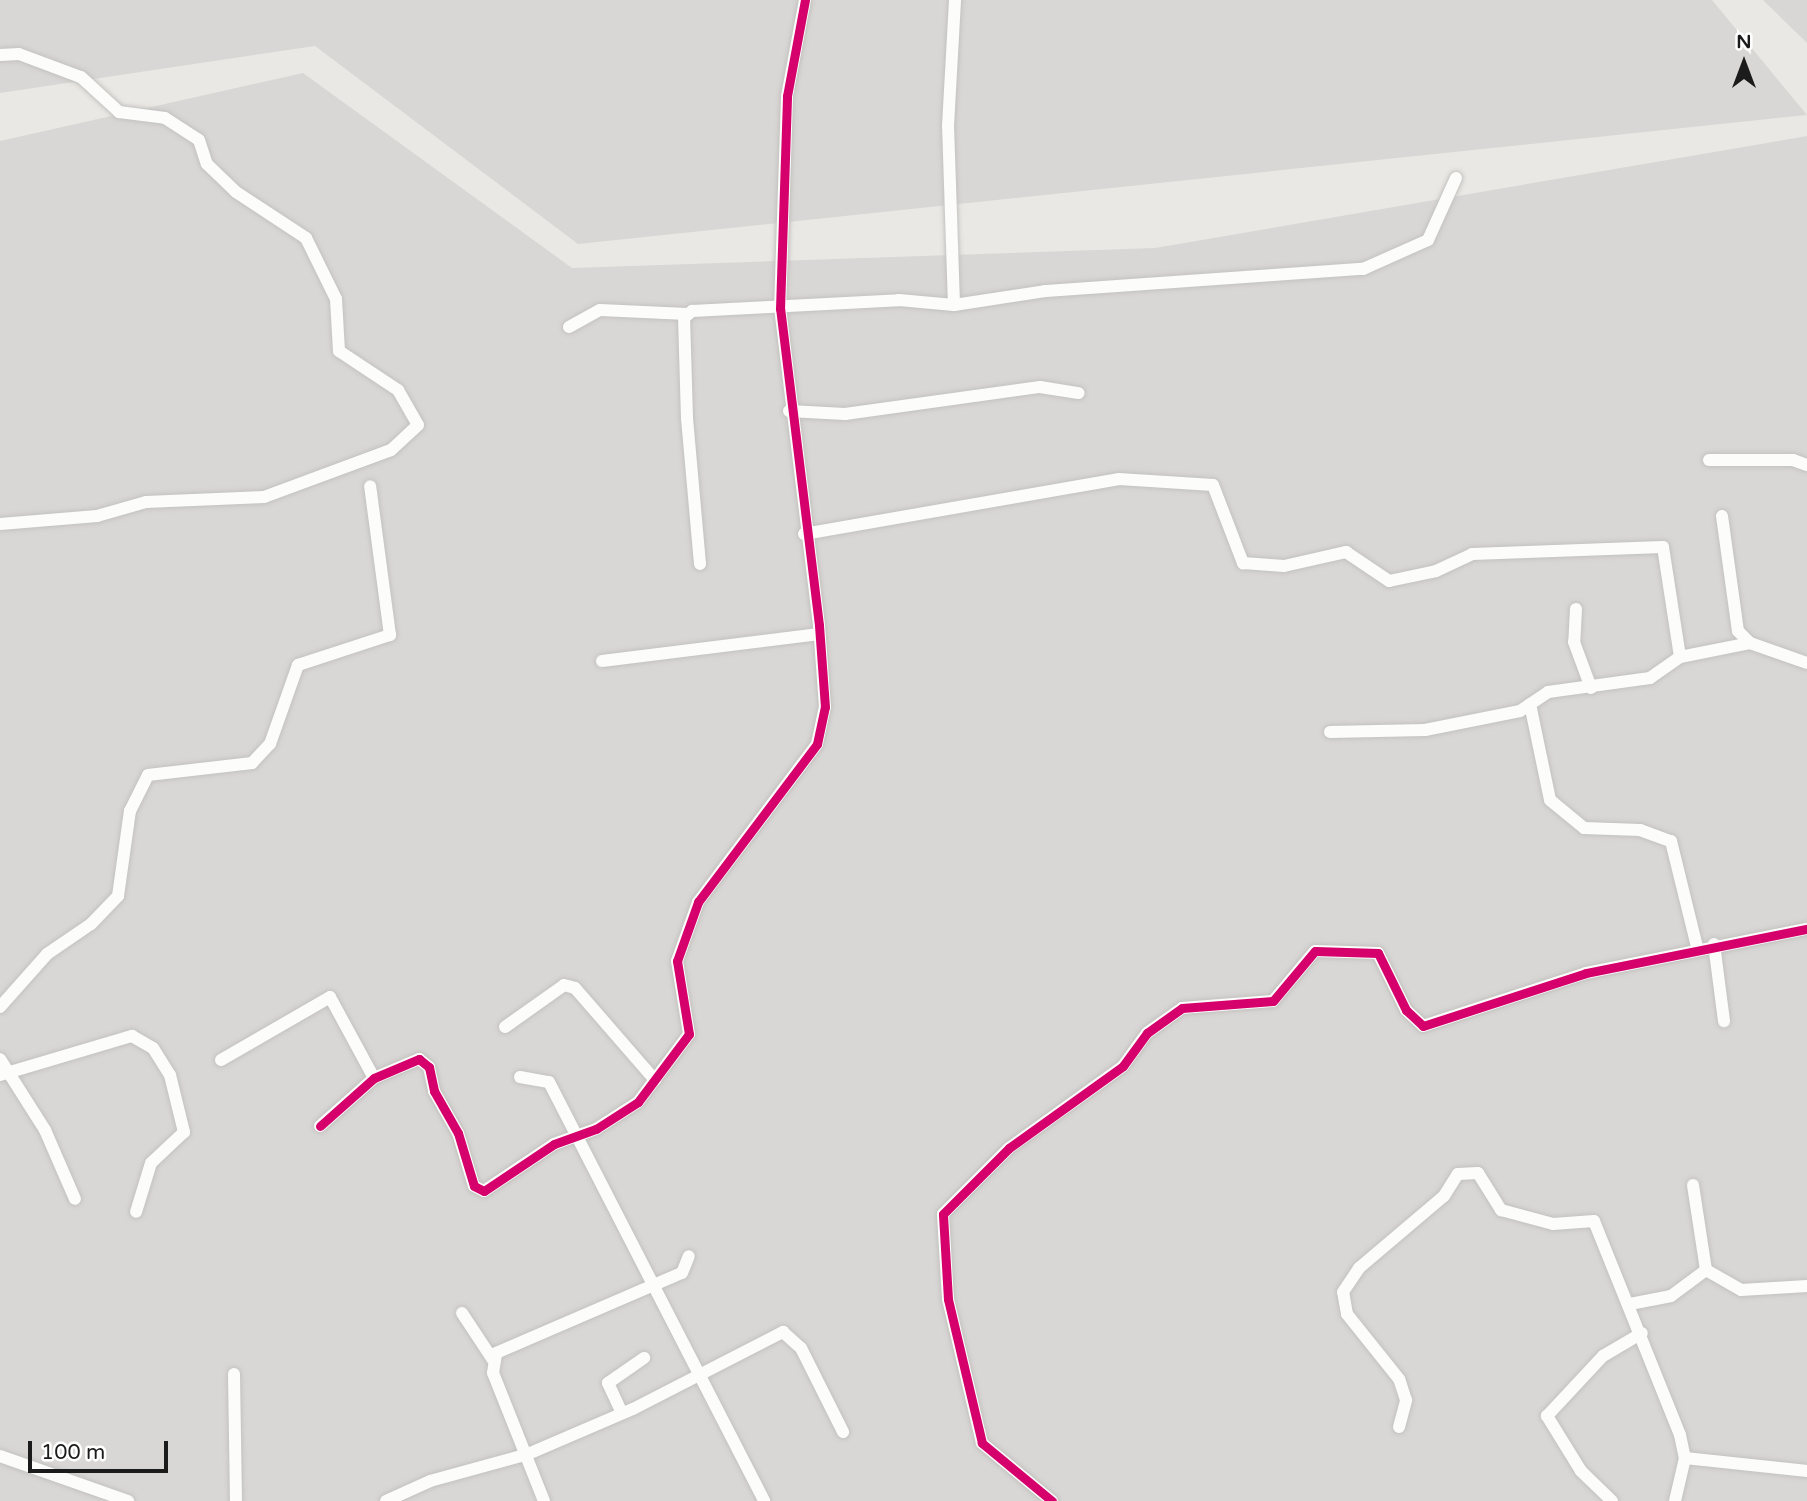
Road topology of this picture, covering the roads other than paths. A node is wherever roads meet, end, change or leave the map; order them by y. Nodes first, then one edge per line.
1 (805, 0) edge
2 (956, 0) edge
3 (0, 55) edge
4 (1456, 178) dead end
5 (954, 305) junction
6 (780, 309) junction
7 (687, 314) junction
8 (569, 327) dead end
9 (1079, 393) dead end
10 (789, 411) junction
11 (1709, 460) dead end
12 (1807, 466) edge
13 (370, 486) dead end
14 (1722, 516) dead end
15 (0, 524) edge
16 (804, 534) junction
17 (700, 564) dead end
18 (1576, 608) dead end
19 (819, 634) junction
20 (1750, 643) junction
21 (1680, 657) junction
22 (601, 661) dead end
23 (1807, 663) edge
24 (1591, 688) junction
25 (1531, 704) junction
26 (1329, 732) dead end
27 (1807, 929) edge
28 (1714, 944) junction
29 (1697, 947) junction
30 (0, 1007) edge
31 (1724, 1021) dead end
32 (505, 1027) dead end
33 (0, 1059) edge
34 (221, 1059) dead end
35 (4, 1073) edge
36 (520, 1077) dead end
37 (374, 1078) junction
38 (655, 1080) junction
39 (320, 1126) dead end
40 (578, 1136) junction
41 (1693, 1185) dead end
42 (75, 1199) dead end
43 (136, 1212) dead end
44 (689, 1256) dead end
45 (1706, 1270) junction
46 (654, 1282) junction
47 (1807, 1286) edge
48 (1630, 1304) junction
49 (462, 1312) dead end
50 (1642, 1333) junction
51 (645, 1358) dead end
52 (493, 1360) junction
53 (701, 1370) junction
54 (234, 1374) dead end
55 (621, 1411) junction
56 (1399, 1427) dead end
57 (843, 1432) dead end
58 (528, 1454) junction
59 (0, 1456) edge
60 (1685, 1458) junction
61 (1807, 1471) edge
62 (128, 1501) edge
63 (236, 1501) edge
64 (386, 1501) edge
65 (544, 1501) edge
66 (764, 1501) edge
67 (1052, 1501) edge
68 (1612, 1501) edge
69 (1675, 1501) edge

1 - 6 street
2 - 5 street
3 - 15 street
4 - 5 street
5 - 6 street
6 - 7 street
6 - 10 street
7 - 8 street
7 - 17 street
9 - 10 street
10 - 16 street
11 - 12 street
13 - 30 street
14 - 20 street
16 - 19 street
16 - 21 street
18 - 24 street
19 - 22 street
19 - 38 street
20 - 21 street
20 - 23 street
21 - 24 street
24 - 25 street
25 - 26 street
25 - 29 street
27 - 28 street
28 - 29 street
28 - 31 street
29 - 67 street
32 - 38 street
33 - 35 street
34 - 37 street
35 - 42 street
35 - 43 street
36 - 40 street
37 - 39 street
37 - 40 street
38 - 40 street
40 - 46 street
41 - 45 street
44 - 46 street
45 - 47 street
45 - 48 street
46 - 52 street
46 - 53 street
48 - 50 street
48 - 56 street
49 - 52 street
50 - 60 street
50 - 68 street
51 - 55 street
52 - 58 street
53 - 55 street
53 - 57 street
53 - 66 street
54 - 63 street
55 - 58 street
58 - 64 street
58 - 65 street
59 - 62 street
60 - 61 street
60 - 69 street

